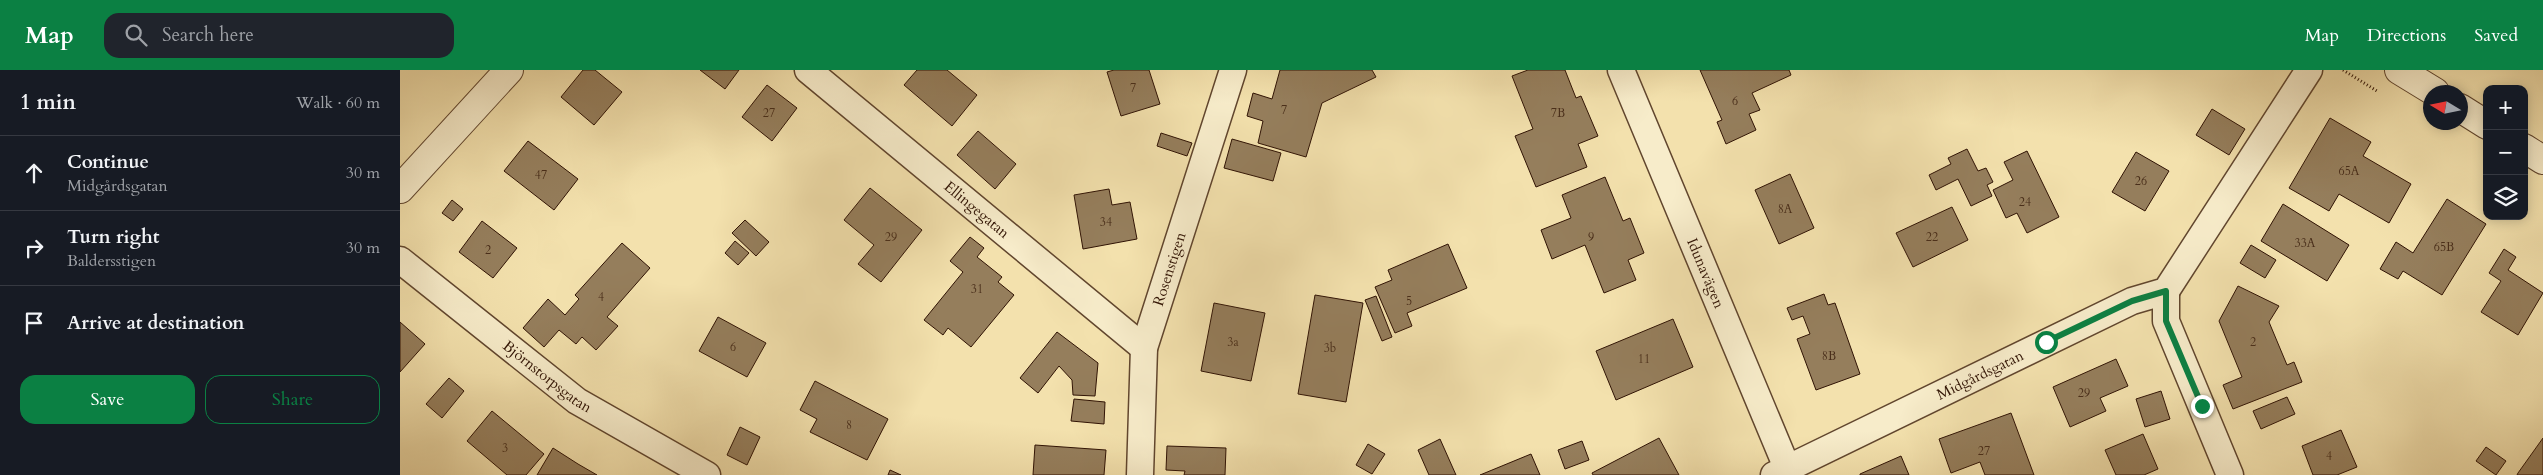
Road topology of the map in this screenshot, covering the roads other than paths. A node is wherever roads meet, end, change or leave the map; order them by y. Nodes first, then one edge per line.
1 (509, 70) edge
2 (808, 70) edge
3 (1233, 70) edge
4 (1621, 70) edge
5 (2309, 70) edge
6 (2399, 70) edge
7 (2424, 85) edge
8 (2468, 113) edge
9 (2483, 122) edge
10 (2528, 151) edge
11 (2543, 160) edge
12 (400, 189) edge
13 (400, 260) edge
14 (2166, 291) junction
15 (1144, 348) junction
16 (1784, 473) edge
17 (707, 475) edge
18 (1140, 475) edge
19 (2230, 475) edge

1 - 12 street
2 - 15 street, Ellingegatan
3 - 15 street, Rosenstigen
4 - 16 street, Idunavägen
5 - 14 street
6 - 7 street
8 - 9 street
10 - 11 street
13 - 17 street, Björnstorpsgatan
14 - 16 street, Midgårdsgatan
14 - 19 street
15 - 18 street, Rosenstigen

